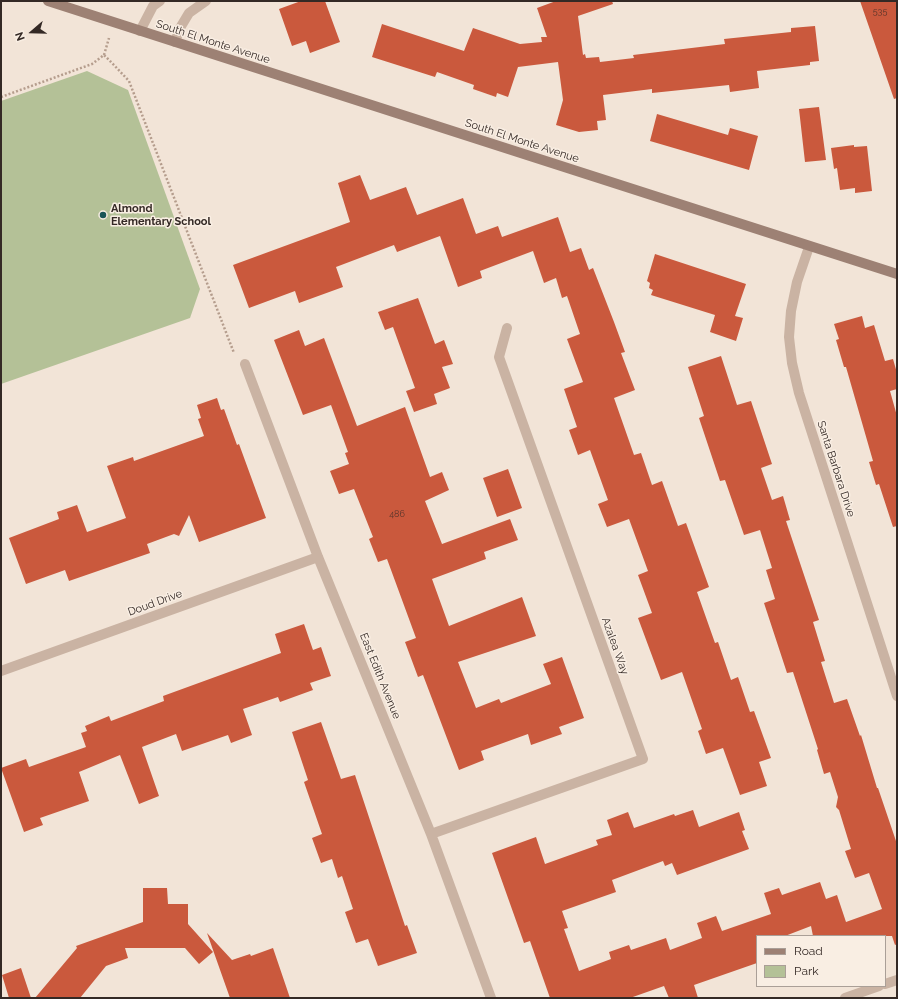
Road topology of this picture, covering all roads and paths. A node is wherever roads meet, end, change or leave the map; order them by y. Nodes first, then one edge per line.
1 (48, 1) edge
2 (160, 1) edge
3 (206, 1) edge
4 (140, 31) junction
5 (175, 42) junction
6 (1, 97) edge
7 (809, 247) junction
8 (897, 274) edge
9 (507, 328) dead end
10 (246, 364) joint
11 (318, 557) junction
12 (1, 671) edge
13 (897, 696) edge
14 (431, 834) junction
15 (897, 980) edge
16 (886, 984) edge
17 (876, 987) edge
18 (492, 998) edge
19 (845, 998) edge

1 - 4 main road, South El Monte Avenue
2 - 4 street
3 - 5 street
4 - 5 main road, South El Monte Avenue
5 - 7 main road, South El Monte Avenue
6 - 10 path
7 - 8 main road, South El Monte Avenue
7 - 13 street, Santa Barbara Drive
9 - 14 street, Azalea Way
10 - 11 street, East Edith Avenue
11 - 12 street, Doud Drive
11 - 14 street, East Edith Avenue
14 - 18 street, East Edith Avenue
15 - 16 street
17 - 19 street

